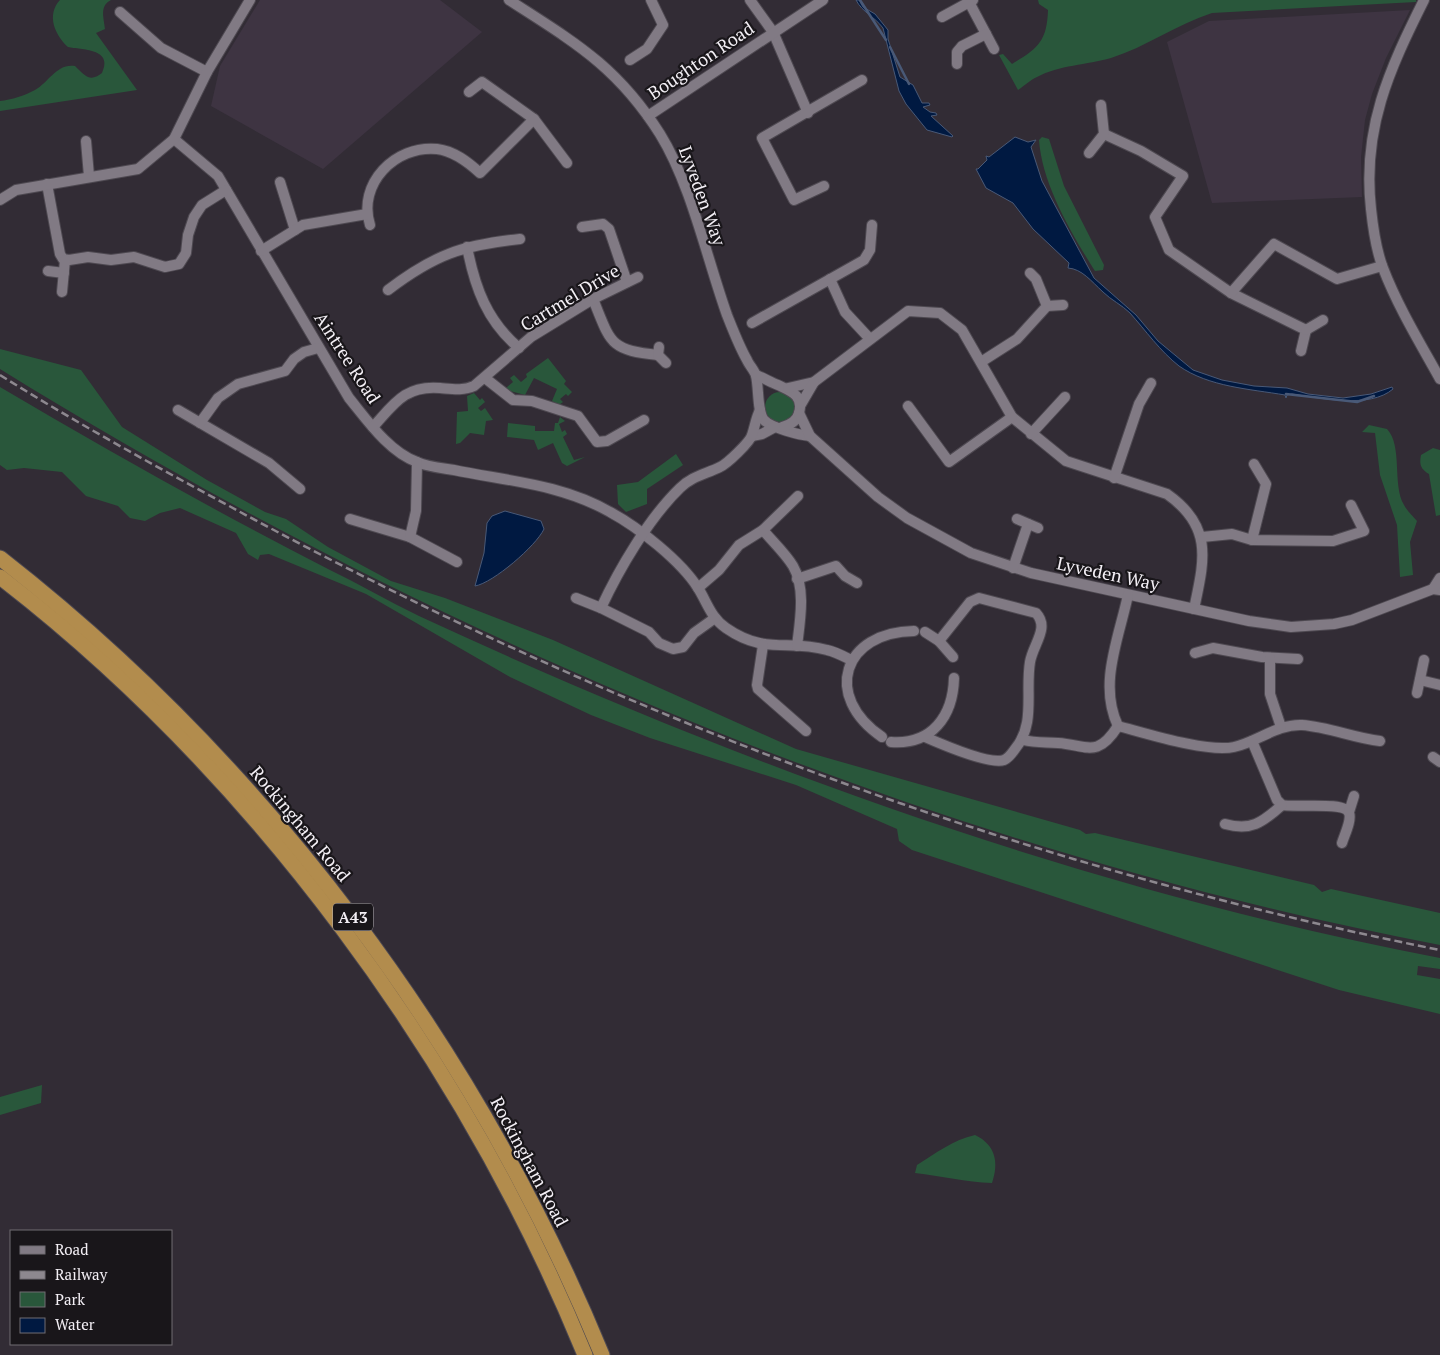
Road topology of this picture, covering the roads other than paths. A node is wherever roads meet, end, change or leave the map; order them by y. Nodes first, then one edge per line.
1 (250, 0) edge
2 (509, 0) edge
3 (651, 0) edge
4 (750, 0) edge
5 (823, 0) edge
6 (1424, 0) edge
7 (971, 1) edge
8 (120, 12) dead end
9 (942, 17) dead end
10 (675, 24) dead end
11 (663, 25) junction
12 (772, 32) junction
13 (986, 34) junction
14 (994, 49) dead end
15 (630, 60) dead end
16 (957, 64) dead end
17 (207, 72) junction
18 (862, 80) dead end
19 (468, 92) dead end
20 (1101, 105) dead end
21 (808, 113) junction
22 (648, 116) junction
23 (534, 119) junction
24 (1104, 134) junction
25 (174, 139) junction
26 (86, 141) dead end
27 (1088, 153) dead end
28 (567, 163) dead end
29 (90, 176) junction
30 (280, 182) dead end
31 (47, 184) junction
32 (824, 186) dead end
33 (226, 190) junction
34 (0, 200) edge
35 (367, 214) junction
36 (370, 225) dead end
37 (872, 226) dead end
38 (582, 227) dead end
39 (295, 230) junction
40 (520, 239) dead end
41 (467, 248) junction
42 (261, 251) junction
43 (65, 260) junction
44 (1382, 266) junction
45 (48, 271) dead end
46 (1030, 273) dead end
47 (64, 274) junction
48 (638, 277) dead end
49 (830, 279) junction
50 (627, 282) junction
51 (388, 290) dead end
52 (62, 292) dead end
53 (1231, 293) junction
54 (593, 300) junction
55 (1063, 305) dead end
56 (1047, 306) junction
57 (1323, 320) dead end
58 (752, 323) dead end
59 (1306, 330) junction
60 (870, 339) junction
61 (318, 348) junction
62 (519, 348) junction
63 (1301, 351) dead end
64 (980, 362) junction
65 (666, 363) dead end
66 (756, 375) junction
67 (485, 378) junction
68 (1440, 379) edge
69 (814, 382) junction
70 (1151, 383) dead end
71 (784, 387) junction
72 (1065, 397) dead end
73 (760, 405) junction
74 (908, 406) dead end
75 (800, 409) junction
76 (178, 410) dead end
77 (1012, 417) junction
78 (644, 420) dead end
79 (200, 423) junction
80 (373, 427) junction
81 (779, 427) junction
82 (1031, 434) junction
83 (752, 436) junction
84 (810, 436) junction
85 (417, 462) junction
86 (1254, 464) dead end
87 (1114, 478) junction
88 (300, 489) dead end
89 (798, 496) dead end
90 (1351, 504) dead end
91 (350, 519) dead end
92 (1017, 519) dead end
93 (1028, 524) junction
94 (1038, 528) dead end
95 (763, 530) junction
96 (644, 533) junction
97 (410, 537) junction
98 (1202, 537) junction
99 (1252, 540) junction
100 (0, 558) edge
101 (457, 562) dead end
102 (1013, 568) junction
103 (0, 577) edge
104 (1440, 578) edge
105 (797, 579) junction
106 (857, 583) dead end
107 (698, 588) junction
108 (1436, 589) edge
109 (1128, 595) junction
110 (576, 598) dead end
111 (601, 608) junction
112 (1194, 609) junction
113 (711, 622) junction
114 (939, 641) junction
115 (763, 645) junction
116 (797, 646) junction
117 (1195, 653) dead end
118 (953, 657) dead end
119 (1270, 658) junction
120 (1298, 659) dead end
121 (851, 660) junction
122 (1424, 660) dead end
123 (954, 678) dead end
124 (1420, 680) junction
125 (1440, 685) edge
126 (1417, 693) dead end
127 (1118, 726) junction
128 (1281, 727) junction
129 (806, 731) dead end
130 (925, 737) junction
131 (1023, 740) junction
132 (1380, 741) dead end
133 (1252, 742) junction
134 (1354, 796) dead end
135 (1282, 805) junction
136 (1349, 812) junction
137 (1225, 824) dead end
138 (1342, 843) dead end
139 (585, 1355) edge
140 (602, 1355) edge

1 - 17 street
2 - 22 street, Lyveden Way
3 - 11 street
4 - 12 street
5 - 12 street, Boughton Road
6 - 44 street
7 - 9 street
7 - 13 street
8 - 17 street
10 - 11 street
11 - 15 street
12 - 21 street
12 - 22 street, Boughton Road
13 - 14 street
13 - 16 street
17 - 25 street
18 - 21 street
19 - 23 street
20 - 24 street
21 - 32 street
22 - 66 street, Lyveden Way
23 - 28 street
23 - 35 street
24 - 27 street
24 - 53 street
25 - 29 street
25 - 33 street, Aintree Road
26 - 29 street
29 - 31 street
30 - 39 street
31 - 34 street
31 - 43 street
33 - 42 street, Aintree Road
33 - 43 street
35 - 36 street
35 - 39 street
37 - 49 street
38 - 50 street
39 - 42 street
40 - 41 street
41 - 51 street
41 - 62 street, Cartmel Drive
42 - 61 street, Aintree Road
43 - 47 street
44 - 53 street
44 - 68 street
45 - 47 street
46 - 56 street
47 - 52 street
48 - 50 street, Cartmel Drive
49 - 58 street
49 - 60 street
50 - 54 street, Cartmel Drive
53 - 59 street
54 - 62 street, Cartmel Drive
54 - 65 street
55 - 56 street
56 - 64 street
57 - 59 street
59 - 63 street
60 - 64 street
60 - 69 street
61 - 79 street
61 - 80 street, Aintree Road
62 - 67 street, Cartmel Drive
64 - 77 street
66 - 71 street, Lyveden Way
66 - 73 street, Lyveden Way
67 - 78 street
67 - 80 street, Cartmel Drive
69 - 71 street
69 - 75 street
70 - 87 street
71 - 73 street
71 - 75 street, Lyveden Way
72 - 82 street
73 - 81 street, Lyveden Way
73 - 83 street
74 - 77 street
75 - 81 street
75 - 84 street, Lyveden Way
76 - 79 street
77 - 82 street
79 - 88 street
80 - 85 street, Aintree Road
81 - 83 street
81 - 84 street, Lyveden Way
82 - 87 street
83 - 96 street
84 - 102 street, Lyveden Way
85 - 96 street, Aintree Road
85 - 97 street
86 - 99 street
87 - 98 street
89 - 95 street
90 - 99 street
91 - 97 street
92 - 93 street
93 - 94 street
93 - 102 street
95 - 105 street
95 - 107 street
96 - 107 street, Aintree Road
96 - 111 street
97 - 101 street
98 - 99 street
98 - 112 street
100 - 140 highway, Rockingham Road / A43
102 - 109 street, Lyveden Way
103 - 139 highway, Rockingham Road / A43
104 - 108 street, Lyveden Way
105 - 106 street
105 - 116 street
107 - 113 street, Aintree Road
108 - 112 street, Lyveden Way
109 - 112 street, Lyveden Way
109 - 127 street
110 - 111 street
111 - 113 street
113 - 115 street
114 - 118 street
114 - 121 street
114 - 131 street
115 - 116 street
115 - 129 street
116 - 121 street
117 - 119 street
119 - 120 street
119 - 128 street
121 - 130 street
122 - 124 street
123 - 130 street
124 - 125 street
124 - 126 street
127 - 131 street
127 - 133 street
128 - 132 street
128 - 133 street
130 - 131 street
133 - 135 street
134 - 136 street
135 - 136 street
135 - 137 street
136 - 138 street

